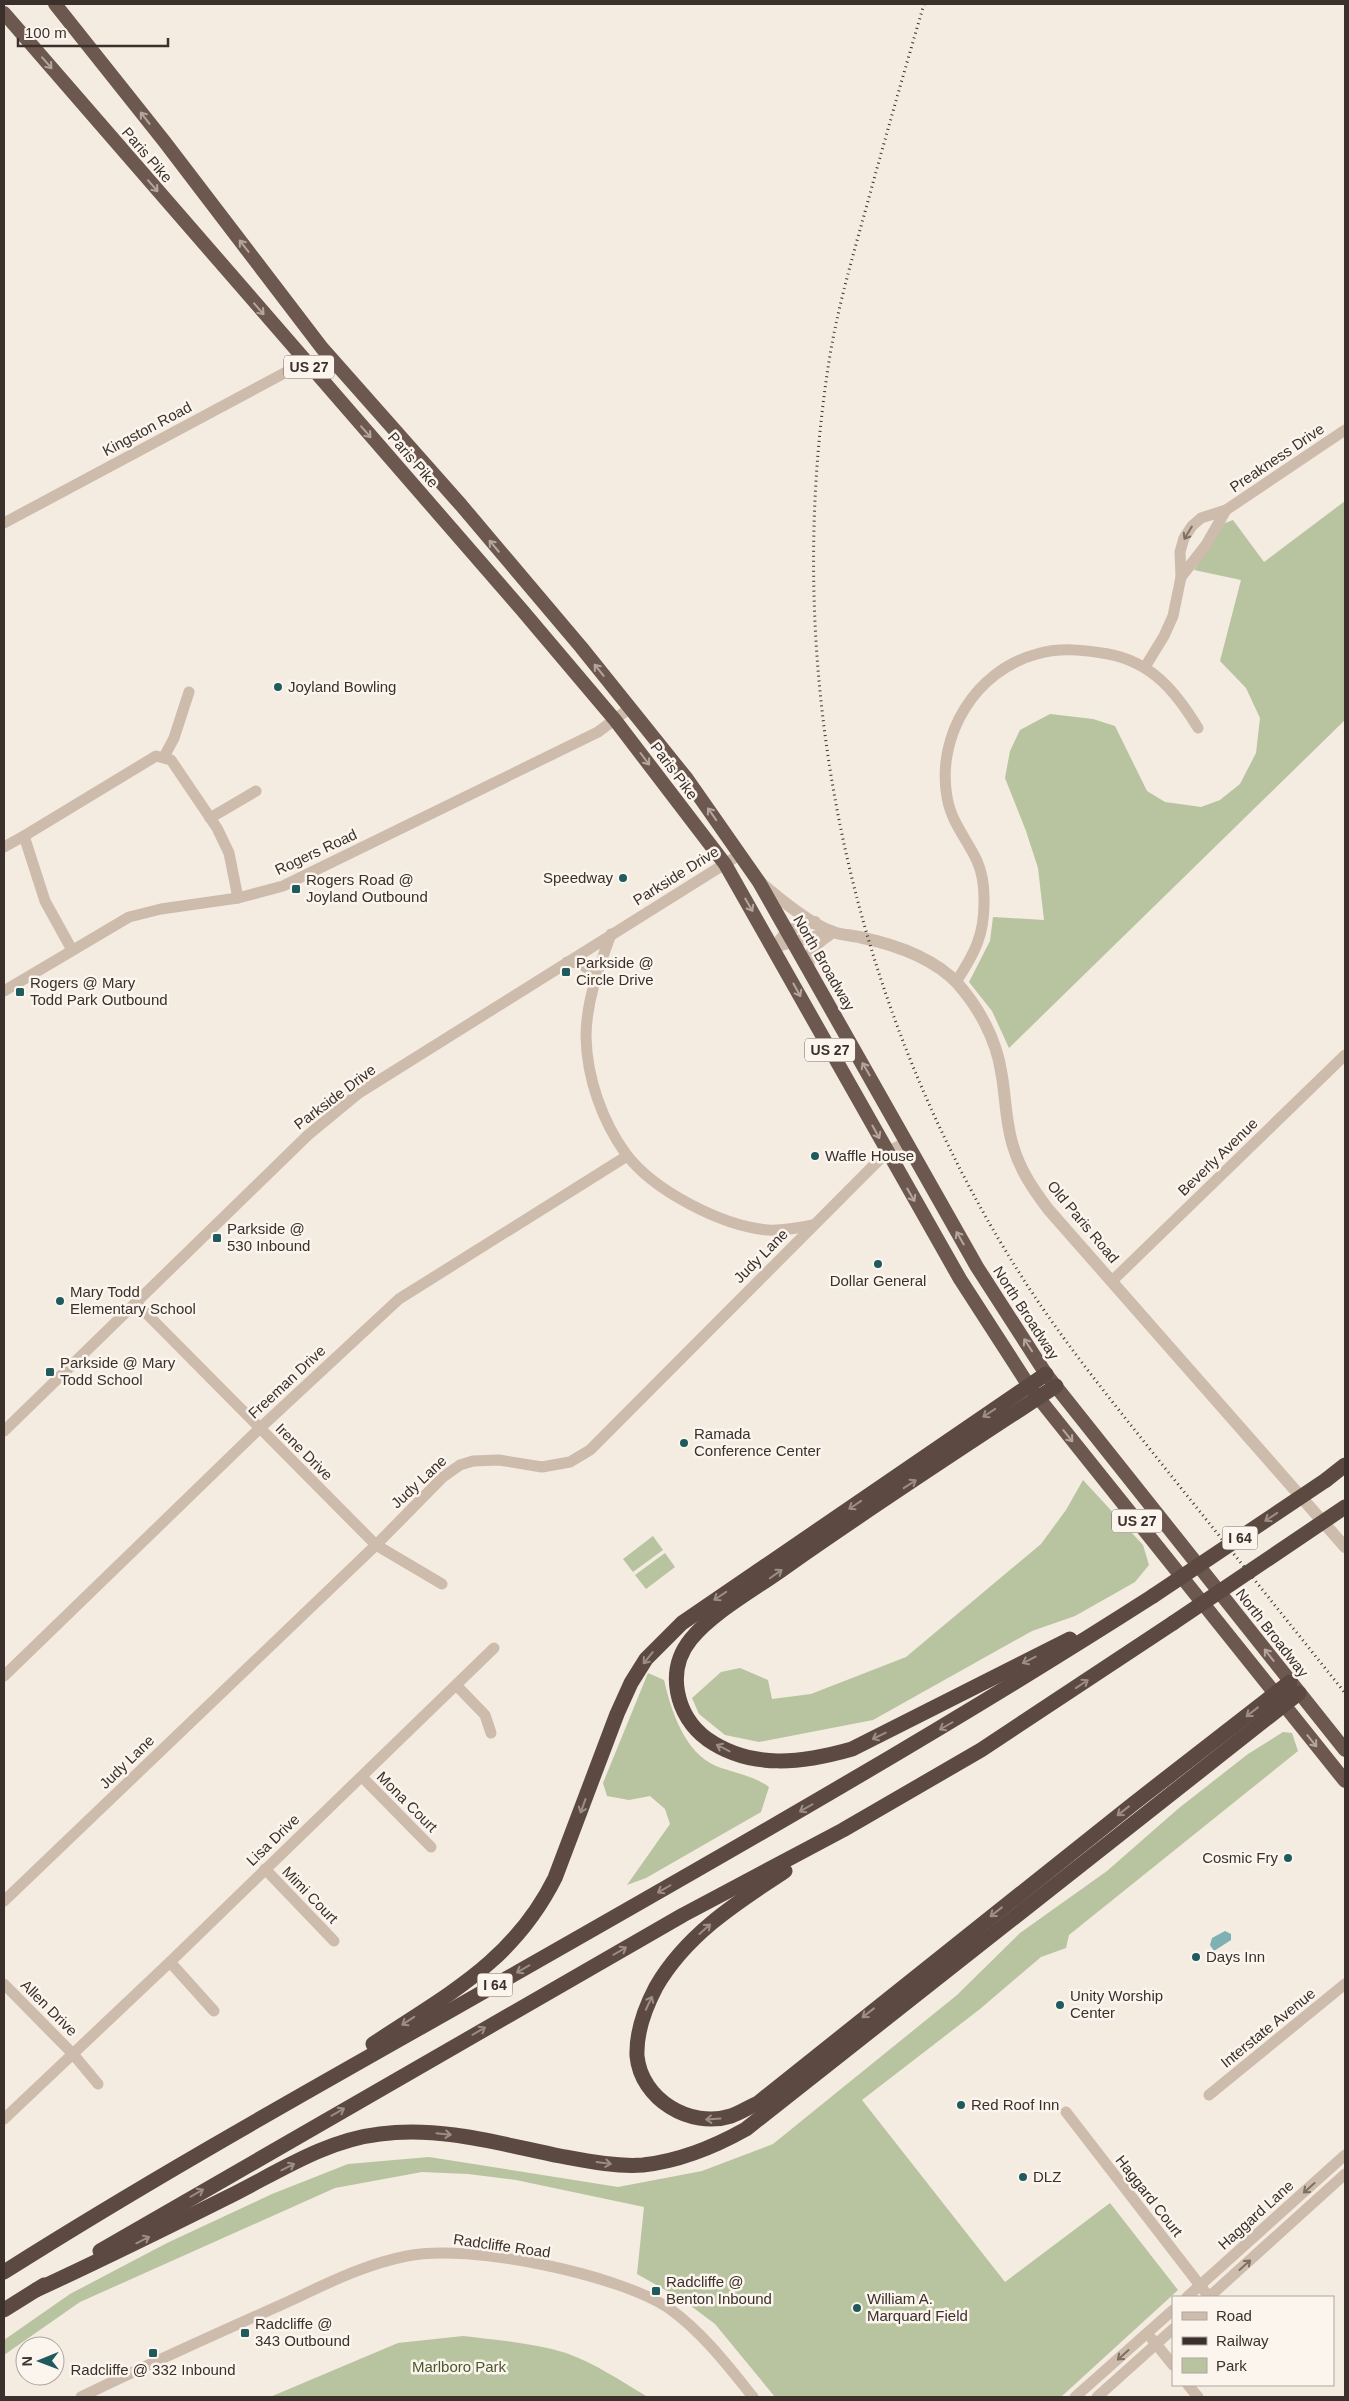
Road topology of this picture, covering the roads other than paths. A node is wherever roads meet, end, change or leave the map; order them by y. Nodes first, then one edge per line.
1 (55, 4) edge
2 (4, 13) edge
3 (322, 348) junction
4 (305, 362) junction
5 (1345, 430) edge
6 (1226, 510) junction
7 (4, 523) edge
8 (1181, 577) junction
9 (1145, 667) junction
10 (189, 692) dead end
11 (630, 708) junction
12 (615, 720) junction
13 (1198, 728) dead end
14 (164, 757) junction
15 (256, 792) dead end
16 (210, 818) junction
17 (24, 836) junction
18 (4, 847) edge
19 (739, 854) junction
20 (724, 864) junction
21 (759, 882) junction
22 (238, 898) junction
23 (815, 922) junction
24 (833, 932) junction
25 (611, 934) junction
26 (791, 937) junction
27 (773, 947) junction
28 (72, 950) junction
29 (567, 962) junction
30 (808, 967) junction
31 (595, 980) junction
32 (956, 982) junction
33 (4, 991) edge
34 (1345, 1055) edge
35 (907, 1142) junction
36 (887, 1152) junction
37 (627, 1156) junction
38 (813, 1225) junction
39 (1112, 1281) junction
40 (136, 1304) junction
41 (1046, 1374) junction
42 (1056, 1386) junction
43 (1034, 1392) junction
44 (259, 1428) junction
45 (4, 1431) edge
46 (1345, 1465) edge
47 (1345, 1507) edge
48 (376, 1545) junction
49 (1345, 1547) edge
50 (442, 1584) dead end
51 (1121, 1617) junction
52 (494, 1648) dead end
53 (4, 1676) edge
54 (457, 1686) junction
55 (1295, 1687) junction
56 (1280, 1700) junction
57 (491, 1733) dead end
58 (1345, 1750) edge
59 (362, 1778) junction
60 (1345, 1781) edge
61 (843, 1830) junction
62 (431, 1847) dead end
63 (265, 1869) junction
64 (4, 1901) edge
65 (334, 1941) dead end
66 (170, 1962) junction
67 (4, 1984) edge
68 (1345, 1984) edge
69 (214, 2011) dead end
70 (73, 2054) junction
71 (98, 2084) dead end
72 (1209, 2095) dead end
73 (272, 2111) junction
74 (1066, 2112) dead end
75 (4, 2119) edge
76 (1345, 2156) edge
77 (1345, 2174) edge
78 (4, 2272) edge
79 (1200, 2286) junction
80 (36, 2290) junction
81 (1188, 2296) edge
82 (1208, 2296) edge
83 (1210, 2296) edge
84 (4, 2310) edge
85 (1172, 2311) edge
86 (1172, 2330) edge
87 (1146, 2334) junction
88 (1156, 2344) junction
89 (1172, 2364) edge
90 (1189, 2386) edge
91 (81, 2397) edge
92 (753, 2397) edge
93 (1075, 2397) edge
94 (1096, 2397) edge
95 (1198, 2397) edge

3 -> 1 highway, Paris Pike / US 27
2 -> 4 highway, Paris Pike / US 27
3 - 4 highway
11 -> 3 highway, Paris Pike / US 27
4 - 7 street, Kingston Road
4 -> 12 highway, Paris Pike / US 27
5 - 6 street, Preakness Drive
6 - 8 street, Preakness Drive
6 -> 8 street, Preakness Drive
8 - 9 street, Preakness Drive
9 - 13 street
9 - 32 street
10 - 14 street
11 - 12 street, Rogers Road
19 -> 11 highway, Paris Pike / US 27
12 -> 20 highway, Paris Pike / US 27
12 - 22 street, Rogers Road
14 - 16 street
14 - 17 street
15 - 16 street
16 - 22 street
17 - 18 street
17 - 28 street
19 - 20 street, Parkside Drive
19 - 21 highway, North Broadway / US 27
20 - 25 street, Parkside Drive
20 -> 27 highway, Paris Pike / US 27
21 - 23 street
21 - 26 highway, North Broadway / US 27
22 - 28 street, Rogers Road
23 - 24 street, Old Paris Road
23 - 26 street, Old Paris Road
24 - 26 street, Old Paris Road
24 - 30 street
24 - 32 street, Old Paris Road
25 - 29 street, Parkside Drive
25 - 31 street
26 - 27 street, Old Paris Road
26 - 30 highway, North Broadway / US 27
27 -> 36 highway, US 27
28 - 33 street, Rogers Road
29 - 31 street
29 - 40 street, Parkside Drive
35 -> 30 highway, North Broadway / US 27
31 - 37 street
32 - 39 street, Old Paris Road
34 - 39 street, Beverly Avenue
35 - 36 street, Judy Lane
41 -> 35 highway, North Broadway / US 27
36 - 38 street, Judy Lane
36 -> 43 highway, US 27
37 - 38 street
37 - 44 street, Freeman Drive
38 - 48 street, Judy Lane
39 - 49 street, Old Paris Road
40 - 44 street, Irene Drive
40 - 45 street, Parkside Drive
41 - 42 highway, North Broadway / US 27
41 - 43 highway
42 - 43 highway
55 -> 42 highway, North Broadway / US 27
51 -> 43 highway
43 -> 56 highway, US 27
43 -> 73 highway
44 - 48 street, Irene Drive
44 - 53 street, Freeman Drive
46 -> 51 highway, I 64, bridge
61 -> 47 highway, I 64, bridge
48 - 50 street, Irene Drive
48 - 64 street, Judy Lane
51 -> 73 highway, I 64
52 - 54 street, Lisa Drive
54 - 57 street
54 - 59 street, Lisa Drive
55 - 56 highway
55 - 58 highway, North Broadway / US 27
56 -> 60 highway, US 27
56 -> 61 highway
80 -> 56 highway
59 - 62 street, Mona Court
59 - 63 street, Lisa Drive
80 -> 61 highway, I 64
63 - 65 street, Mimi Court
63 - 66 street, Lisa Drive
66 - 69 street
66 - 70 street, Lisa Drive
67 - 70 street, Allen Drive
68 - 72 street, Interstate Avenue
70 - 71 street, Allen Drive
70 - 75 street, Lisa Drive
73 - 78 highway, I 64
74 - 79 street, Haggard Court
76 -> 79 street, Haggard Lane
83 -> 77 street, Haggard Lane
79 - 81 street, Haggard Lane
79 - 82 street, Haggard Court
80 - 84 highway, I 64
85 - 87 street
86 - 88 street
87 - 88 street
87 -> 93 street
88 - 89 street
88 - 94 street
90 - 95 street
91 - 92 street, Radcliffe Road

